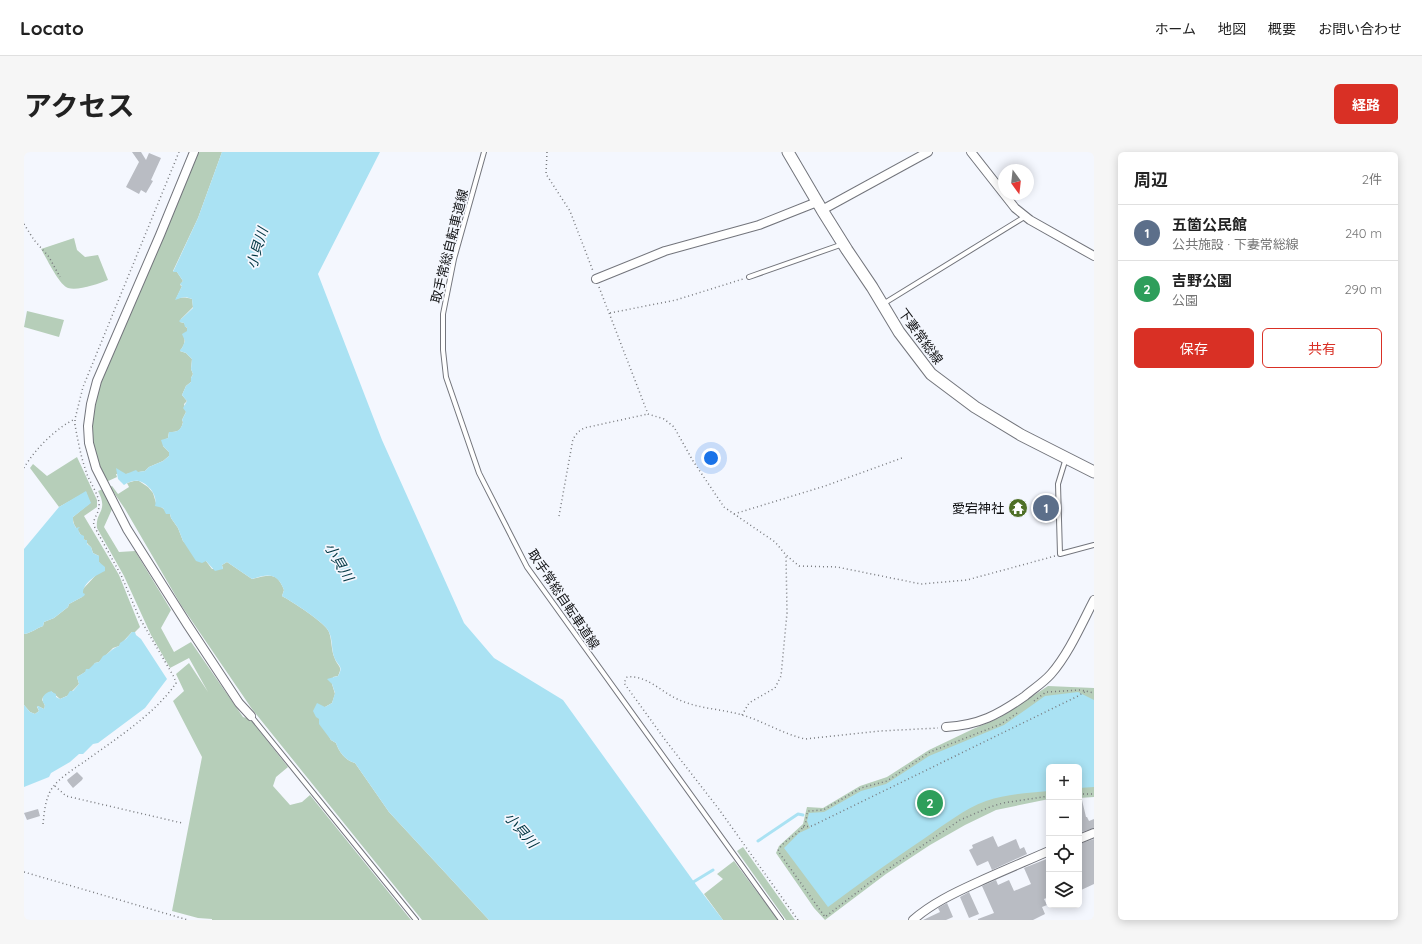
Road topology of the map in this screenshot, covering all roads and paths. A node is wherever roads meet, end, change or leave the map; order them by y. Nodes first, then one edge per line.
1 (180, 152) edge
2 (194, 152) edge
3 (484, 152) edge
4 (547, 152) edge
5 (788, 152) edge
6 (928, 152) edge
7 (970, 152) edge
8 (820, 206) junction
9 (1026, 216) junction
10 (24, 224) edge
11 (843, 244) junction
12 (1094, 256) edge
13 (749, 277) joint
14 (60, 278) dead end
15 (596, 279) junction
16 (882, 304) junction
17 (609, 313) junction
18 (648, 414) junction
19 (75, 419) junction
20 (1066, 457) junction
21 (902, 458) dead end
22 (24, 468) edge
23 (1094, 472) edge
24 (734, 514) junction
25 (559, 516) dead end
26 (1094, 545) edge
27 (1060, 554) junction
28 (786, 555) junction
29 (1094, 600) edge
30 (1086, 691) junction
31 (1094, 693) edge
32 (1033, 701) dead end
33 (1021, 710) dead end
34 (742, 715) junction
35 (252, 716) joint
36 (946, 727) joint
37 (54, 786) junction
38 (1082, 794) edge
39 (1094, 794) edge
40 (1046, 796) edge
41 (182, 823) dead end
42 (42, 824) dead end
43 (803, 827) junction
44 (1094, 833) edge
45 (1082, 838) edge
46 (1046, 852) edge
47 (24, 872) edge
48 (188, 920) edge
49 (416, 920) edge
50 (781, 920) edge
51 (798, 920) edge
52 (912, 920) edge

1 - 19 path
2 - 35 street
3 - 50 lane, 取手常総自転車道線
4 - 15 path
5 - 8 main road, 下妻常総線
6 - 8 street
7 - 9 street
8 - 11 main road, 下妻常総線
8 - 15 street
9 - 12 street
9 - 16 lane
10 - 14 path
11 - 13 lane
11 - 16 main road, 下妻常総線
13 - 17 path
15 - 17 path
16 - 20 main road, 下妻常総線
17 - 18 path
18 - 24 path
18 - 25 path
19 - 22 path
19 - 37 path
20 - 23 main road, 下妻常総線
20 - 27 lane
21 - 24 path
24 - 28 path
26 - 27 lane
27 - 28 path
28 - 34 path
29 - 36 street
30 - 31 path
30 - 32 path
30 - 43 path
33 - 43 path
34 - 36 path
34 - 51 path
35 - 49 lane
37 - 41 path
37 - 42 path
38 - 39 path
40 - 43 path
44 - 45 street
46 - 52 street
47 - 48 path

